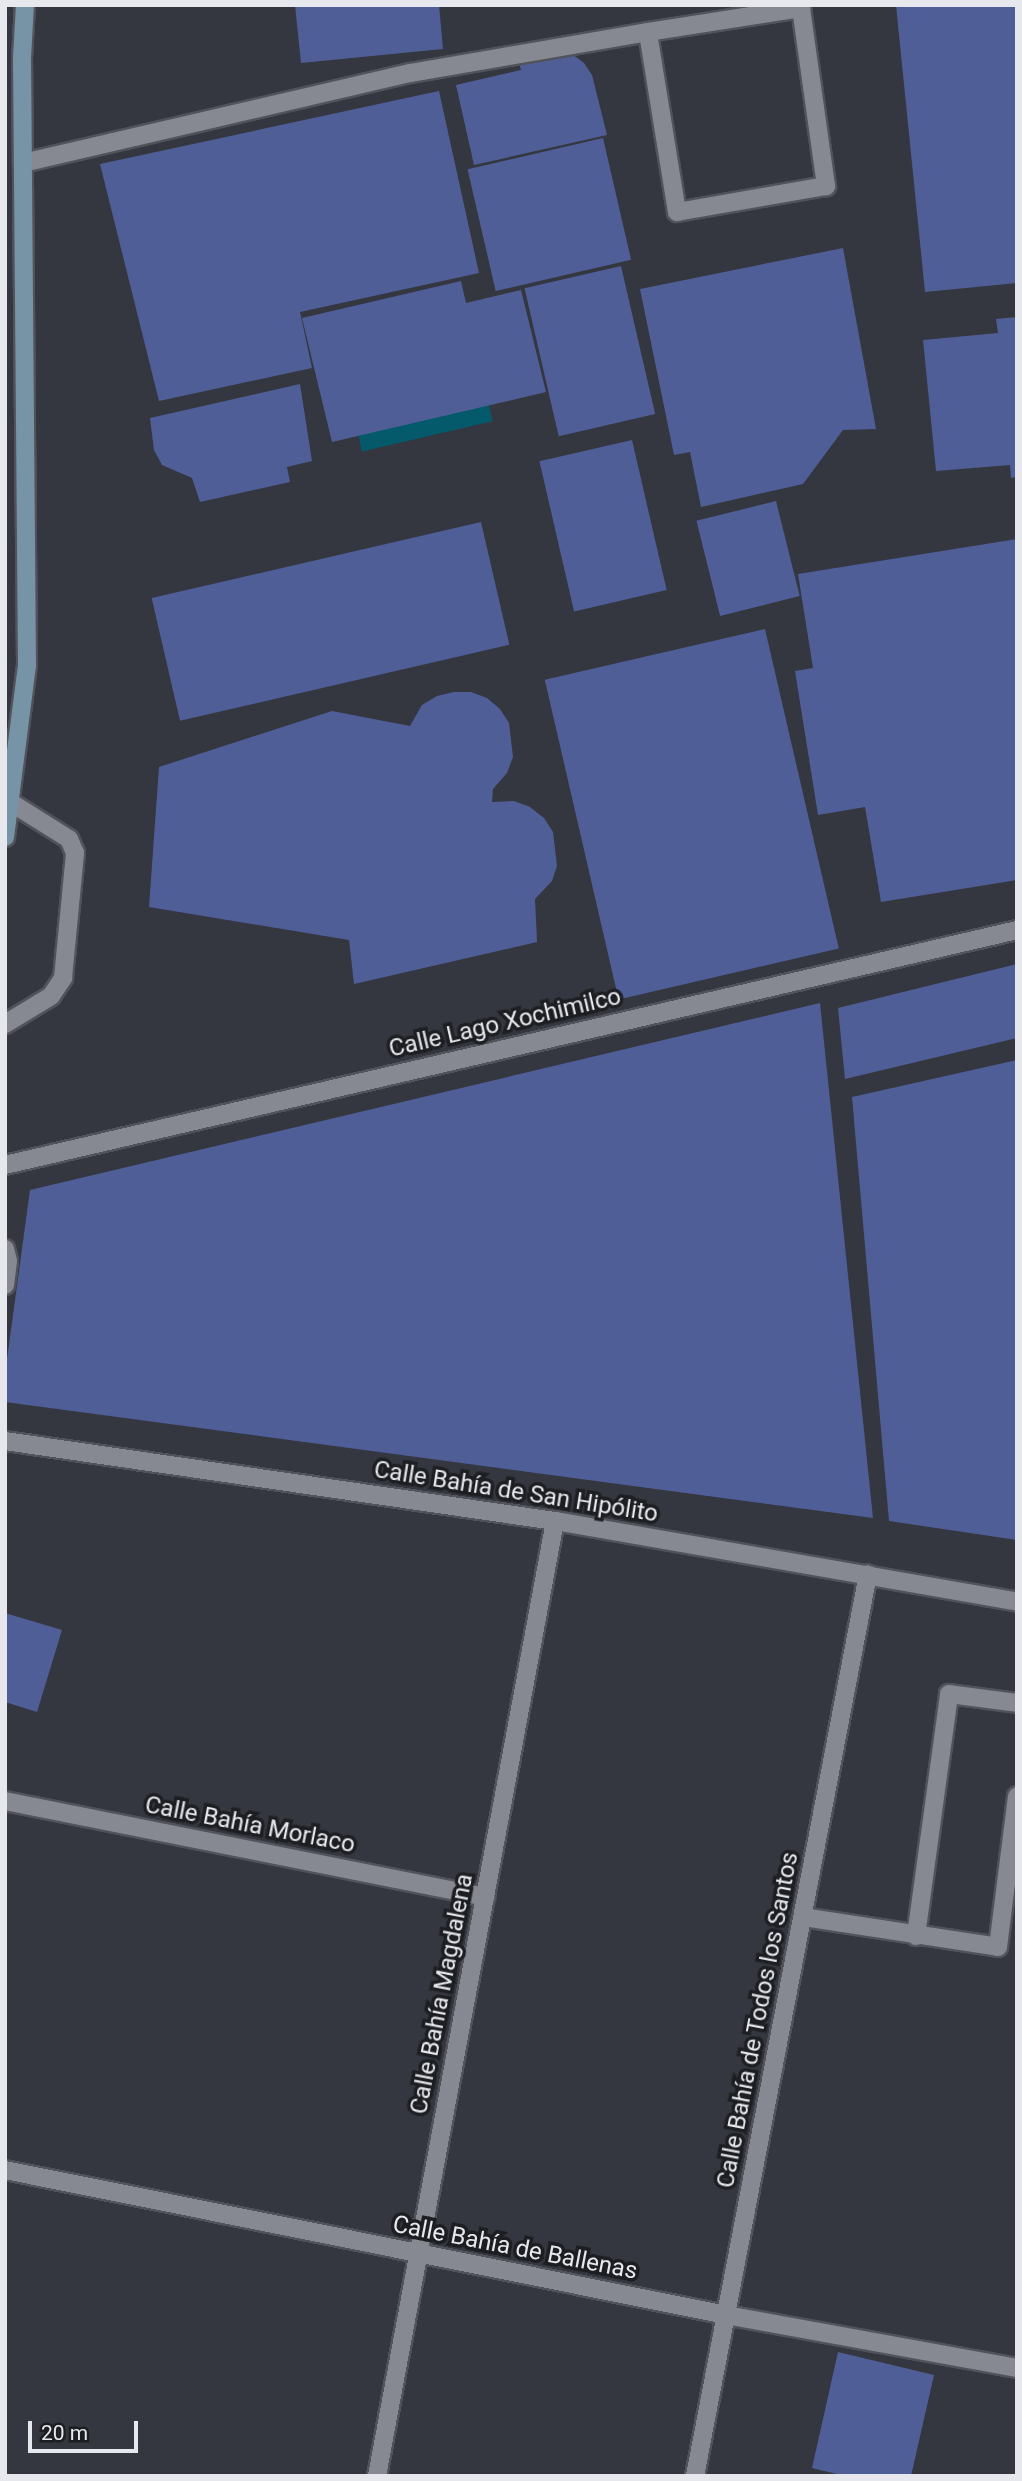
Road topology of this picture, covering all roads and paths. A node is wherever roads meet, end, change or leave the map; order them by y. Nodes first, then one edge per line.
1 (25, 5) edge
2 (648, 32) junction
3 (23, 163) junction
4 (10, 802) junction
5 (5, 837) edge
6 (1017, 930) edge
7 (5, 1024) edge
8 (5, 1165) edge
9 (5, 1249) edge
10 (5, 1286) edge
11 (5, 1441) edge
12 (555, 1521) junction
13 (868, 1574) junction
14 (1017, 1602) edge
15 (1017, 1703) edge
16 (1017, 1796) edge
17 (5, 1801) edge
18 (485, 1897) junction
19 (803, 1917) junction
20 (916, 1936) junction
21 (5, 2170) edge
22 (418, 2254) junction
23 (726, 2315) junction
24 (1017, 2368) edge
25 (377, 2476) edge
26 (695, 2476) edge

1 - 3 main road
2 - 2 street
2 - 3 street
3 - 4 main road
4 - 5 main road
4 - 7 street
6 - 8 street, Calle Lago Xochimilco
9 - 10 street
11 - 12 street, Calle Bahía de San Hipólito
12 - 13 street, Calle Bahía de San Hipólito
12 - 18 street, Calle Bahía Magdalena
13 - 14 street, Calle Bahía de San Hipólito
13 - 19 street, Calle Bahía de Todos los Santos
15 - 20 street
16 - 20 street
17 - 18 street, Calle Bahía Morlaco
18 - 22 street, Calle Bahía Magdalena
19 - 20 street
19 - 23 street, Calle Bahía de Todos los Santos
21 - 22 street, Calle Bahía de Ballenas
22 - 23 street, Calle Bahía de Ballenas
22 - 25 street, Calle Bahía Magdalena
23 - 24 street, Calle Bahía de Ballenas
23 - 26 street, Calle Bahía de Todos los Santos

